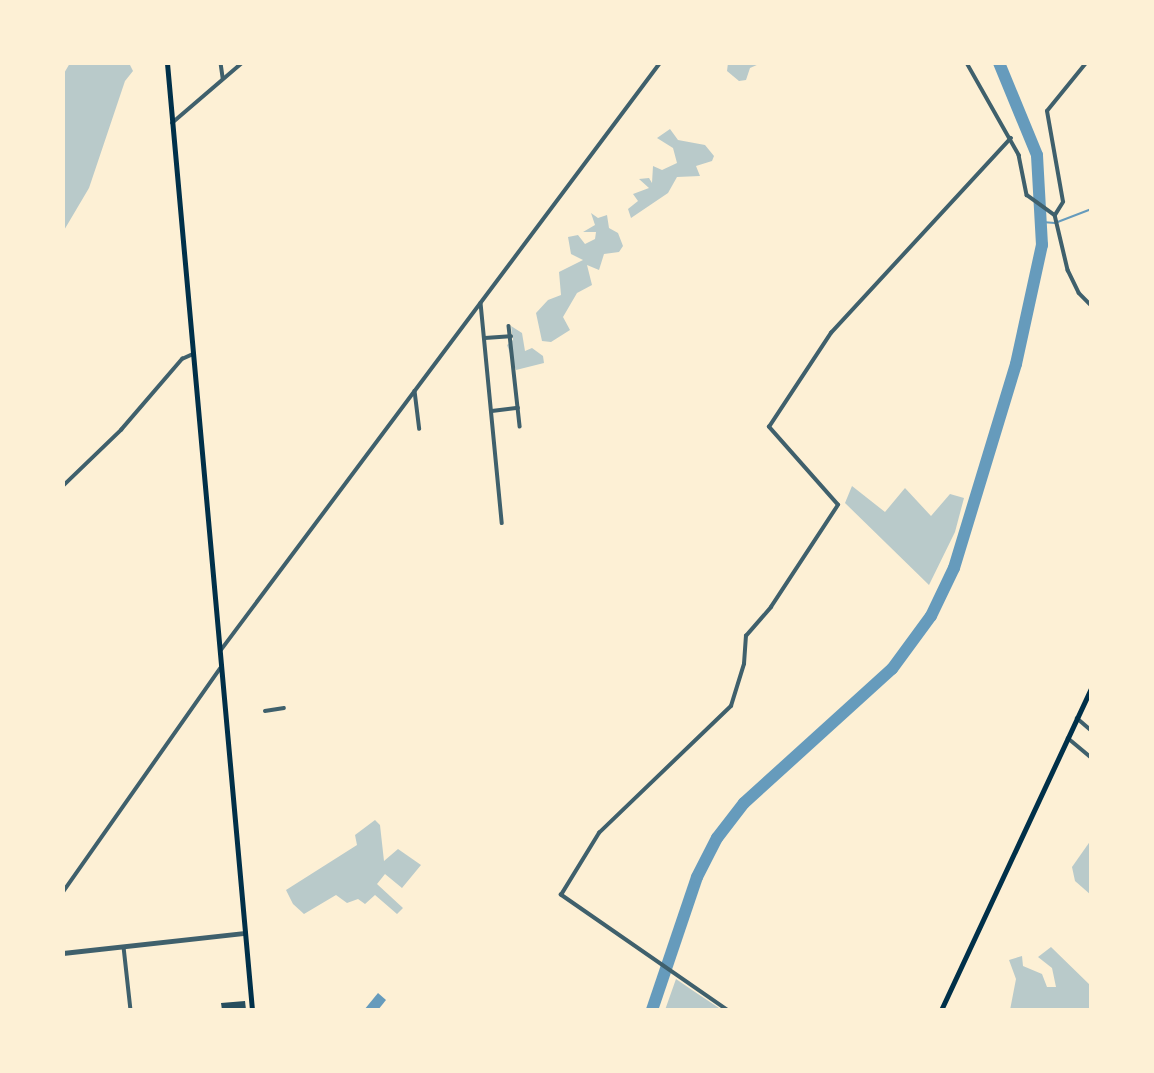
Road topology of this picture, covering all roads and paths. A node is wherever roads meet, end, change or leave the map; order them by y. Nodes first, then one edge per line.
1 (167, 63) edge
2 (221, 63) edge
3 (242, 63) edge
4 (660, 63) edge
5 (967, 63) edge
6 (1086, 63) edge
7 (223, 79) junction
8 (172, 123) junction
9 (1011, 138) junction
10 (1055, 215) junction
11 (481, 303) junction
12 (1091, 305) edge
13 (509, 326) dead end
14 (511, 336) junction
15 (485, 338) junction
16 (193, 354) junction
17 (415, 391) junction
18 (518, 408) junction
19 (492, 411) junction
20 (520, 426) dead end
21 (420, 429) dead end
22 (63, 486) edge
23 (502, 523) dead end
24 (220, 650) junction
25 (222, 668) junction
26 (1091, 689) edge
27 (284, 708) dead end
28 (265, 711) dead end
29 (1077, 718) junction
30 (1091, 730) edge
31 (1068, 738) junction
32 (1091, 757) edge
33 (63, 892) edge
34 (244, 933) junction
35 (124, 947) junction
36 (63, 953) edge
37 (131, 1010) edge
38 (252, 1010) edge
39 (727, 1010) edge
40 (941, 1010) edge

1 - 8 main road
2 - 7 street
3 - 7 street
4 - 11 street
5 - 9 street
6 - 10 street
7 - 8 street
8 - 16 main road
9 - 10 street
9 - 39 street
10 - 12 street
11 - 15 street
11 - 17 street
13 - 14 street
14 - 15 street
14 - 18 street
15 - 19 street
16 - 22 street
16 - 24 main road
17 - 21 street
17 - 24 street
18 - 19 street
18 - 20 street
19 - 23 street
24 - 25 main road
25 - 33 street
25 - 34 main road
26 - 29 main road
27 - 28 street
29 - 30 street
29 - 31 main road
31 - 32 street
31 - 40 main road
34 - 35 street
34 - 38 main road
35 - 36 street
35 - 37 street

